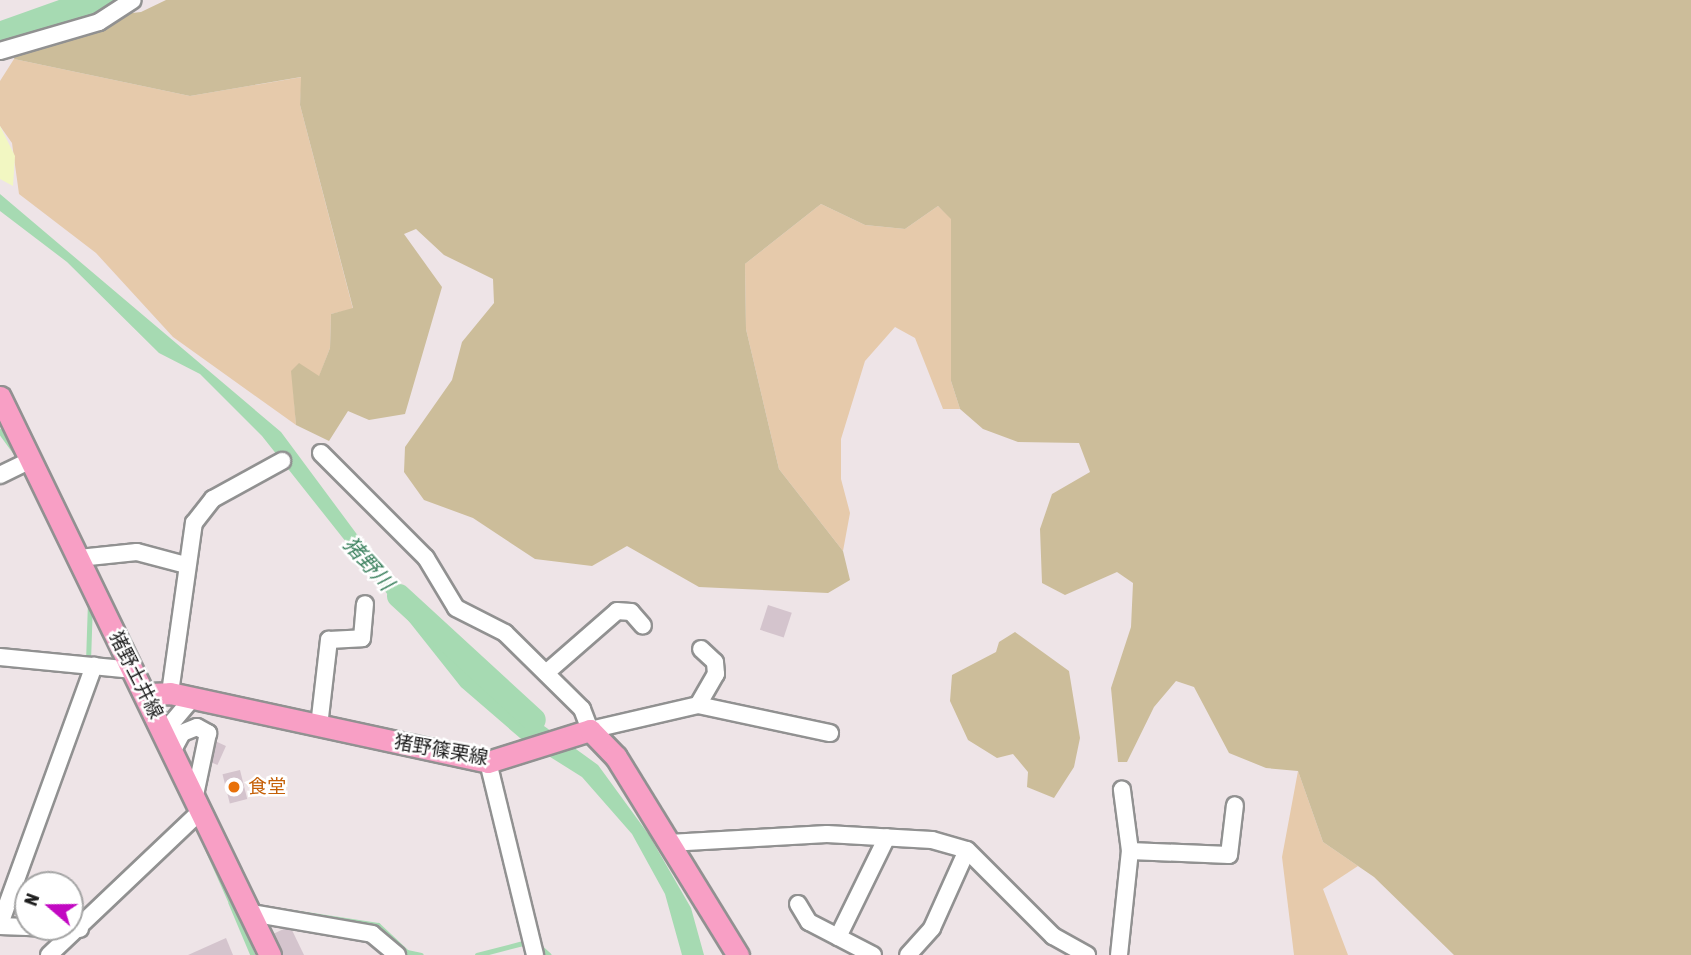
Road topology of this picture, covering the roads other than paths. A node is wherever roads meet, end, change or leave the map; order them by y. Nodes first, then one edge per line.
1 (133, 0) edge
2 (0, 51) edge
3 (0, 397) edge
4 (8, 425) edge
5 (321, 453) dead end
6 (31, 460) junction
7 (282, 461) dead end
8 (0, 475) edge
9 (79, 558) junction
10 (186, 565) junction
11 (365, 604) dead end
12 (643, 626) dead end
13 (701, 649) dead end
14 (0, 657) edge
15 (94, 666) junction
16 (133, 670) junction
17 (545, 673) junction
18 (147, 694) junction
19 (170, 694) junction
20 (191, 700) junction
21 (698, 705) junction
22 (319, 726) junction
23 (582, 730) junction
24 (830, 733) dead end
25 (169, 741) junction
26 (488, 762) junction
27 (1122, 790) dead end
28 (199, 802) junction
29 (1235, 805) dead end
30 (887, 837) junction
31 (669, 843) junction
32 (967, 850) junction
33 (1130, 850) junction
34 (798, 904) dead end
35 (251, 913) junction
36 (0, 925) edge
37 (84, 925) edge
38 (838, 937) junction
39 (66, 941) edge
40 (530, 954) edge
41 (49, 955) edge
42 (270, 955) edge
43 (397, 955) edge
44 (738, 955) edge
45 (873, 955) edge
46 (908, 955) edge
47 (1087, 955) edge
48 (1119, 955) edge

1 - 2 street
3 - 4 main road, 猪野土井線
4 - 6 main road, 猪野土井線
5 - 17 street
6 - 8 street
6 - 9 main road, 猪野土井線
7 - 10 street
9 - 10 street
9 - 16 main road, 猪野土井線
10 - 19 street
11 - 22 street
12 - 17 street
13 - 21 street
14 - 15 street
15 - 16 street
15 - 36 street
16 - 18 main road, 猪野土井線
17 - 23 street
18 - 19 main road, 猪野篠栗線
18 - 25 main road, 猪野土井線
19 - 20 main road, 猪野篠栗線
20 - 22 main road, 猪野篠栗線
20 - 25 street
21 - 23 street
21 - 24 street
22 - 26 main road, 猪野篠栗線
23 - 26 main road, 猪野篠栗線
23 - 31 main road
25 - 28 main road, 猪野土井線
25 - 28 street
26 - 40 street
27 - 33 street
28 - 35 main road, 猪野土井線
28 - 37 street
29 - 33 street
30 - 31 street
30 - 32 street
30 - 38 street
31 - 44 main road
32 - 46 street
32 - 47 street
33 - 48 street
34 - 38 street
35 - 42 main road, 猪野土井線
35 - 43 street
38 - 45 street
39 - 41 street

